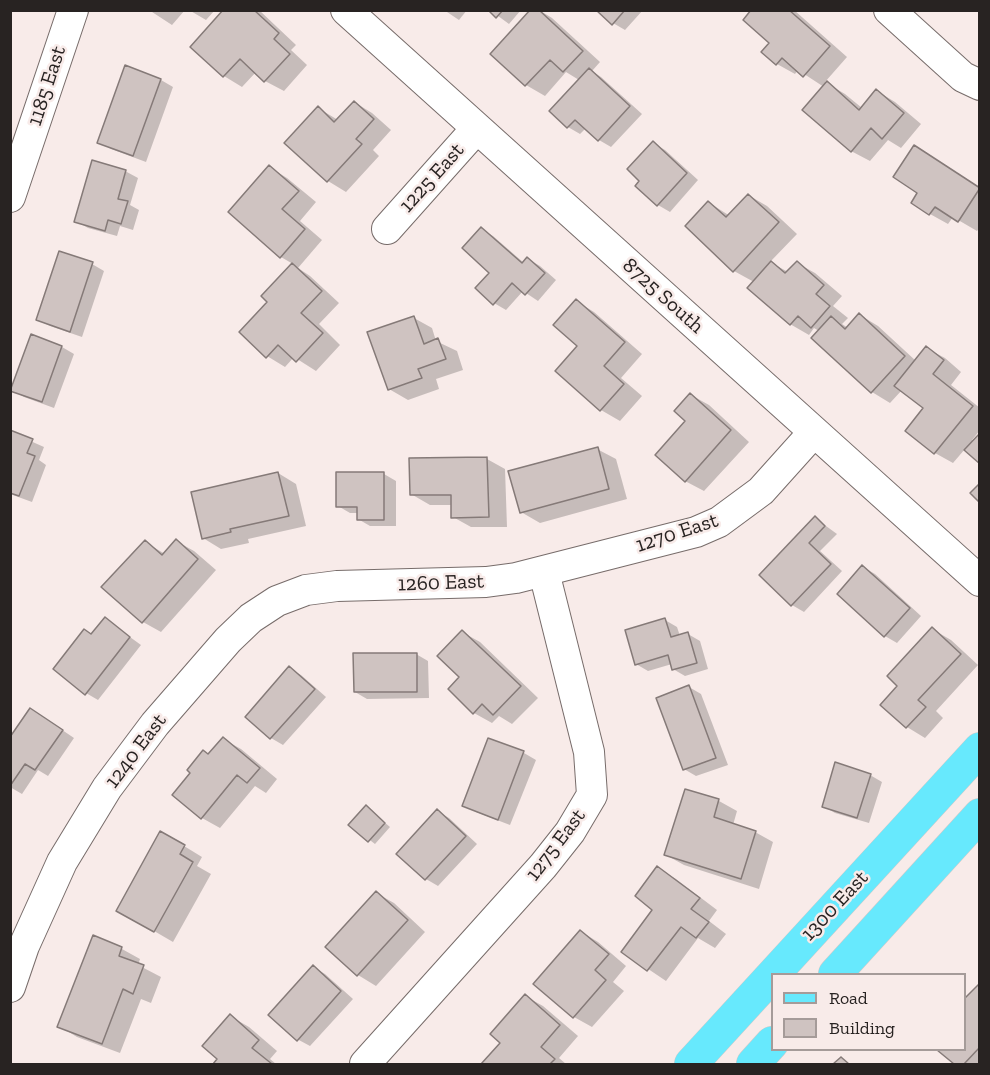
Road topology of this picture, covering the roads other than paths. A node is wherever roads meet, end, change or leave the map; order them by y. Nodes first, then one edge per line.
1 (73, 10) edge
2 (346, 10) edge
3 (889, 10) edge
4 (980, 85) edge
5 (477, 128) junction
6 (10, 196) edge
7 (387, 228) dead end
8 (814, 432) junction
9 (544, 572) junction
10 (980, 581) edge
11 (337, 586) joint
12 (980, 748) edge
13 (980, 815) edge
14 (775, 973) edge
15 (836, 973) edge
16 (771, 977) edge
17 (10, 987) edge
18 (771, 1044) edge
19 (365, 1065) edge
20 (691, 1065) edge
21 (753, 1065) edge

1 - 6 street, 1185 East
2 - 5 street, 8725 South
3 - 4 street
5 - 7 street, 1225 East
5 - 8 street, 8725 South
8 - 9 street, 1270 East
8 - 10 street, 8725 South
9 - 11 street, 1260 East
9 - 19 street, 1275 East
11 - 17 street, 1240 East
12 - 14 main road, 1300 East
13 - 15 main road
16 - 20 main road, 1300 East
18 - 21 main road

